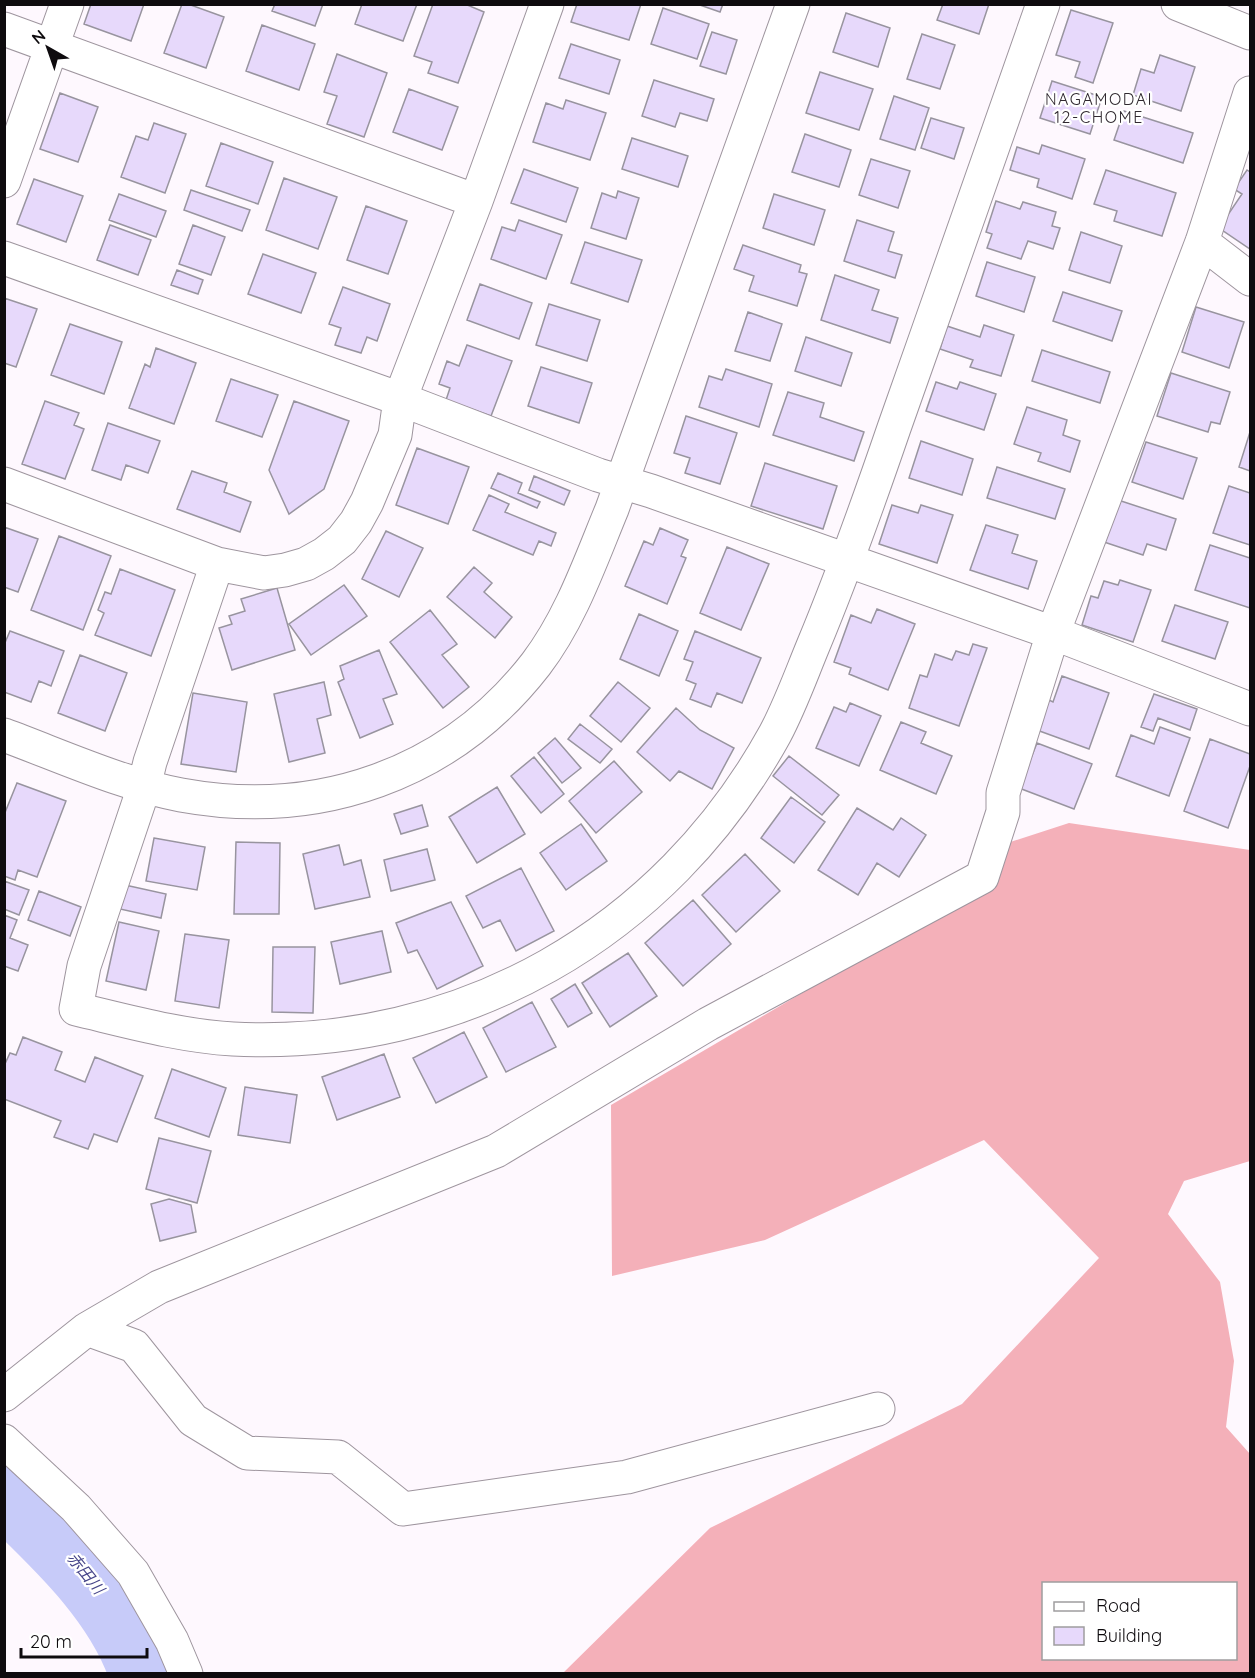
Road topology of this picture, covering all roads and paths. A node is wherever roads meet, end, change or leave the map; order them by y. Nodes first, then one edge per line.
1 (67, 4) edge
2 (547, 4) edge
3 (793, 4) edge
4 (1043, 4) edge
5 (1178, 4) edge
6 (4, 29) edge
7 (1251, 33) edge
8 (52, 46) junction
9 (1251, 93) edge
10 (4, 181) edge
11 (476, 201) junction
12 (1202, 242) junction
13 (4, 258) edge
14 (1251, 279) edge
15 (400, 399) junction
16 (622, 481) junction
17 (4, 484) edge
18 (848, 560) junction
19 (218, 564) junction
20 (1053, 633) junction
21 (1251, 709) edge
22 (4, 735) edge
23 (144, 787) junction
24 (87, 1329) junction
25 (4, 1395) edge
26 (878, 1409) dead end
27 (4, 1441) edge
28 (186, 1674) edge

1 - 8 street
2 - 11 street
3 - 16 street
4 - 18 street
5 - 7 street
6 - 8 street
8 - 10 street
8 - 11 street
9 - 12 street
11 - 15 street
12 - 14 street
12 - 20 street
13 - 15 street
15 - 16 street
15 - 19 street
16 - 18 street
16 - 23 street
17 - 19 street
18 - 20 street
18 - 23 street
19 - 23 street
20 - 21 street
20 - 24 street
22 - 23 street
24 - 25 street
24 - 26 street
27 - 28 street

